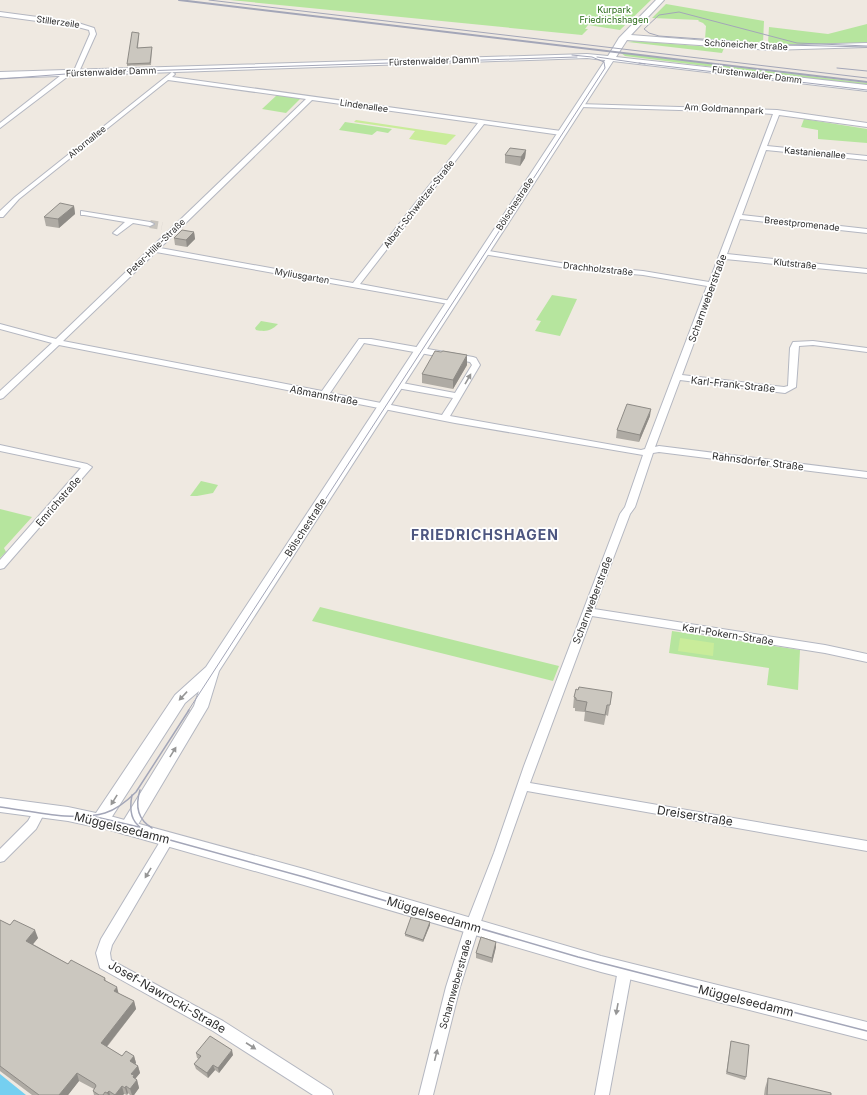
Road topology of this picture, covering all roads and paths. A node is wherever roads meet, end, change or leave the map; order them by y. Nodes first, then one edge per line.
1 (660, 0) edge
2 (0, 14) edge
3 (625, 37) junction
4 (867, 45) edge
5 (611, 58) junction
6 (174, 69) junction
7 (67, 73) junction
8 (76, 73) junction
9 (0, 75) edge
10 (168, 78) junction
11 (867, 88) edge
12 (311, 98) junction
13 (580, 105) junction
14 (777, 112) junction
15 (482, 122) junction
16 (867, 125) edge
17 (0, 126) edge
18 (561, 133) junction
19 (764, 148) junction
20 (867, 158) edge
21 (84, 213) dead end
22 (0, 215) edge
23 (737, 217) junction
24 (131, 221) junction
25 (150, 224) tunnel mouth
26 (867, 230) edge
27 (117, 233) dead end
28 (154, 249) junction
29 (483, 252) junction
30 (723, 256) junction
31 (867, 271) edge
32 (355, 285) junction
33 (712, 285) junction
34 (451, 303) junction
35 (0, 326) edge
36 (57, 342) junction
37 (420, 350) junction
38 (867, 350) edge
39 (677, 378) junction
40 (397, 385) junction
41 (324, 395) junction
42 (0, 396) edge
43 (458, 396) junction
44 (383, 406) junction
45 (445, 418) junction
46 (0, 448) edge
47 (650, 452) junction
48 (867, 475) edge
49 (0, 566) edge
50 (588, 612) junction
51 (867, 658) edge
52 (212, 670) junction
53 (523, 786) junction
54 (0, 805) edge
55 (40, 810) junction
56 (100, 821) junction
57 (127, 828) junction
58 (168, 839) junction
59 (867, 846) edge
60 (0, 857) edge
61 (472, 927) junction
62 (625, 970) junction
63 (867, 1031) edge
64 (326, 1095) edge
65 (426, 1095) edge
66 (602, 1095) edge

1 - 3 main road
2 - 8 street, Stillerzeile
3 - 4 main road, Schöneicher Straße
3 - 5 main road
5 - 6 main road, Fürstenwalder Damm
5 - 11 main road, Fürstenwalder Damm
5 - 13 street, Bölschestraße
6 - 8 main road, Fürstenwalder Damm
6 - 10 street, Ahornallee
7 - 8 main road, Fürstenwalder Damm
7 - 9 main road, Fürstenwalder Damm
7 - 17 street
10 - 12 street, Lindenallee
10 - 22 street, Ahornallee
12 - 15 street, Lindenallee
12 - 28 street, Peter-Hille-Straße
13 - 14 street, Am Goldmannpark
13 - 18 street, Bölschestraße
14 - 16 street, Am Goldmannpark
14 - 19 street, Scharnweberstraße
15 - 18 street, Lindenallee
15 - 32 street, Albert-Schweitzer-Straße
18 - 29 street, Bölschestraße
19 - 20 street, Kastanienallee
19 - 23 street, Scharnweberstraße
21 - 24 street
23 - 26 street, Breestpromenade
23 - 30 street, Scharnweberstraße
24 - 25 street
24 - 27 street
28 - 32 street, Myliusgarten
28 - 36 street, Peter-Hille-Straße
29 - 33 street, Drachholzstraße
29 - 34 street, Bölschestraße
30 - 31 street, Klutstraße
30 - 33 street, Scharnweberstraße
32 - 34 street, Myliusgarten
33 - 39 street, Scharnweberstraße
34 - 37 street, Bölschestraße
35 - 36 street, Aßmannstraße
36 - 41 street, Aßmannstraße
36 - 42 street, Peter-Hille-Straße
37 - 40 street, Bölschestraße
37 - 41 street
43 -> 37 street
38 - 39 street, Karl-Frank-Straße
39 - 47 street, Scharnweberstraße
40 - 43 street
40 - 44 street, Bölschestraße
41 - 44 street, Aßmannstraße
43 - 45 street
44 - 45 street, Aßmannstraße
44 - 52 street, Bölschestraße
45 - 47 street, Aßmannstraße
46 - 49 street, Emrichstraße
47 - 48 street, Rahnsdorfer Straße
47 - 50 street, Scharnweberstraße
50 - 51 street, Karl-Pokern-Straße
50 - 53 street, Scharnweberstraße
52 -> 56 street, Bölschestraße
57 -> 52 street, Bölschestraße
53 - 59 street, Dreiserstraße
53 - 61 street, Scharnweberstraße
54 - 55 main road, Müggelseedamm
55 - 56 main road, Müggelseedamm
55 - 60 street
56 - 57 main road, Müggelseedamm
57 - 58 main road, Müggelseedamm
58 - 61 main road, Müggelseedamm
58 -> 64 street, Josef-Nawrocki-Straße
61 - 62 main road, Müggelseedamm
65 -> 61 street, Scharnweberstraße
62 - 63 main road, Müggelseedamm
62 -> 66 street

